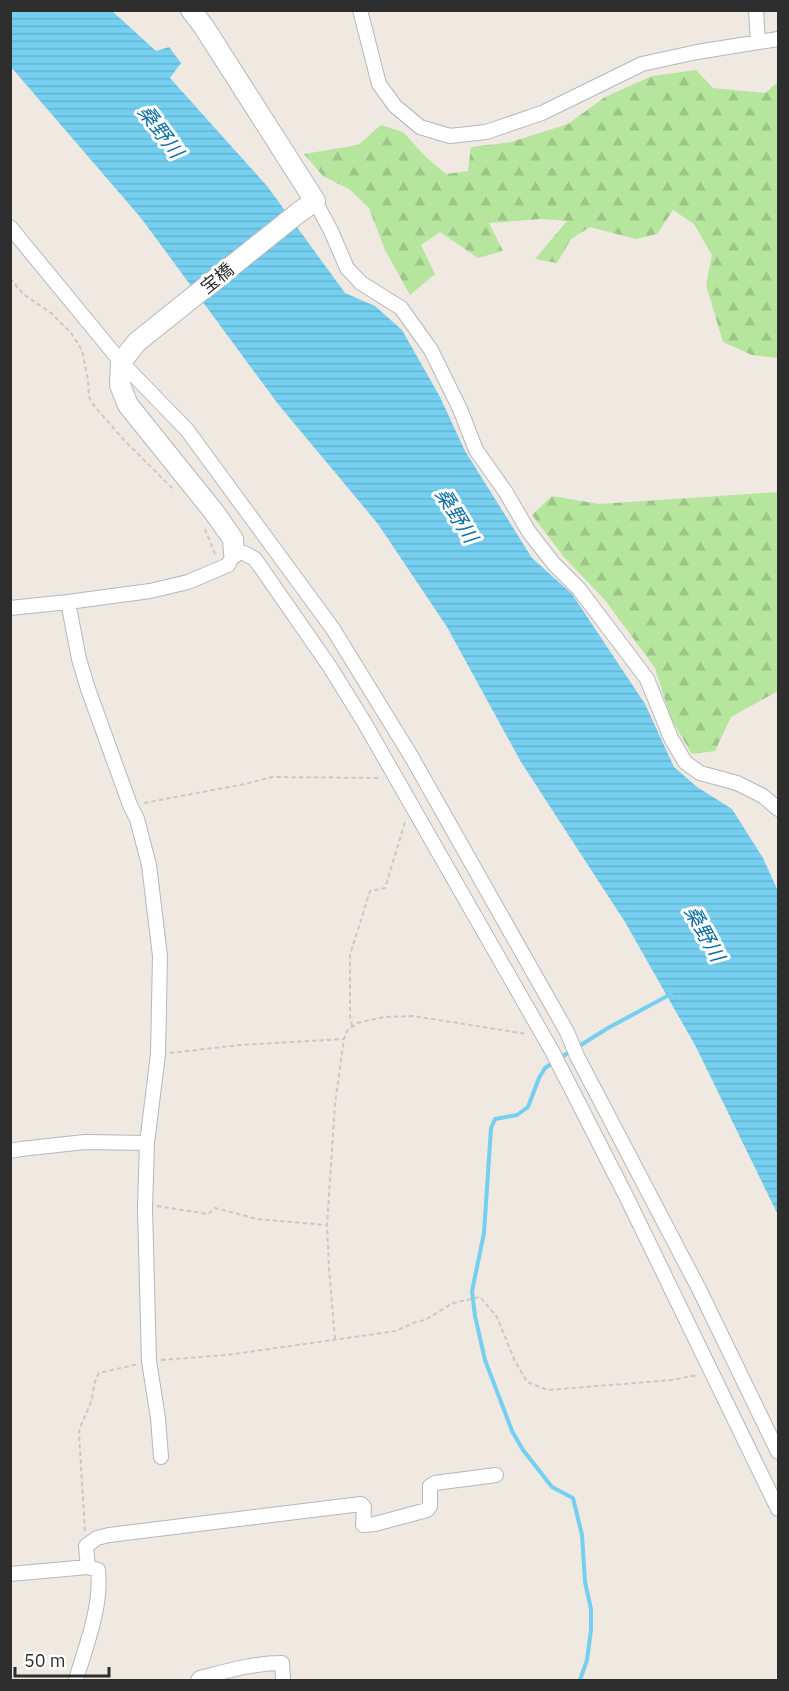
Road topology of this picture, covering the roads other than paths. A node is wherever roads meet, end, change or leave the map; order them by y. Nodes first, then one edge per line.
1 (191, 10) edge
2 (360, 10) edge
3 (756, 10) edge
4 (778, 39) edge
5 (758, 42) junction
6 (315, 201) junction
7 (10, 227) edge
8 (121, 362) junction
9 (234, 553) junction
10 (68, 602) junction
11 (10, 608) edge
12 (778, 809) edge
13 (147, 1143) junction
14 (10, 1151) edge
15 (778, 1452) edge
16 (161, 1457) dead end
17 (496, 1474) dead end
18 (778, 1509) edge
19 (88, 1568) junction
20 (10, 1574) edge
21 (76, 1680) edge
22 (198, 1680) edge
23 (283, 1680) edge

1 - 6 street
2 - 5 street
3 - 5 street
4 - 5 street
6 - 8 street, 宝橋
6 - 12 street
7 - 8 street
8 - 9 street
8 - 15 street
9 - 10 street
9 - 18 street
10 - 11 street
10 - 13 street
13 - 14 street
13 - 16 street
17 - 19 street
19 - 20 street
19 - 21 street
22 - 23 street

